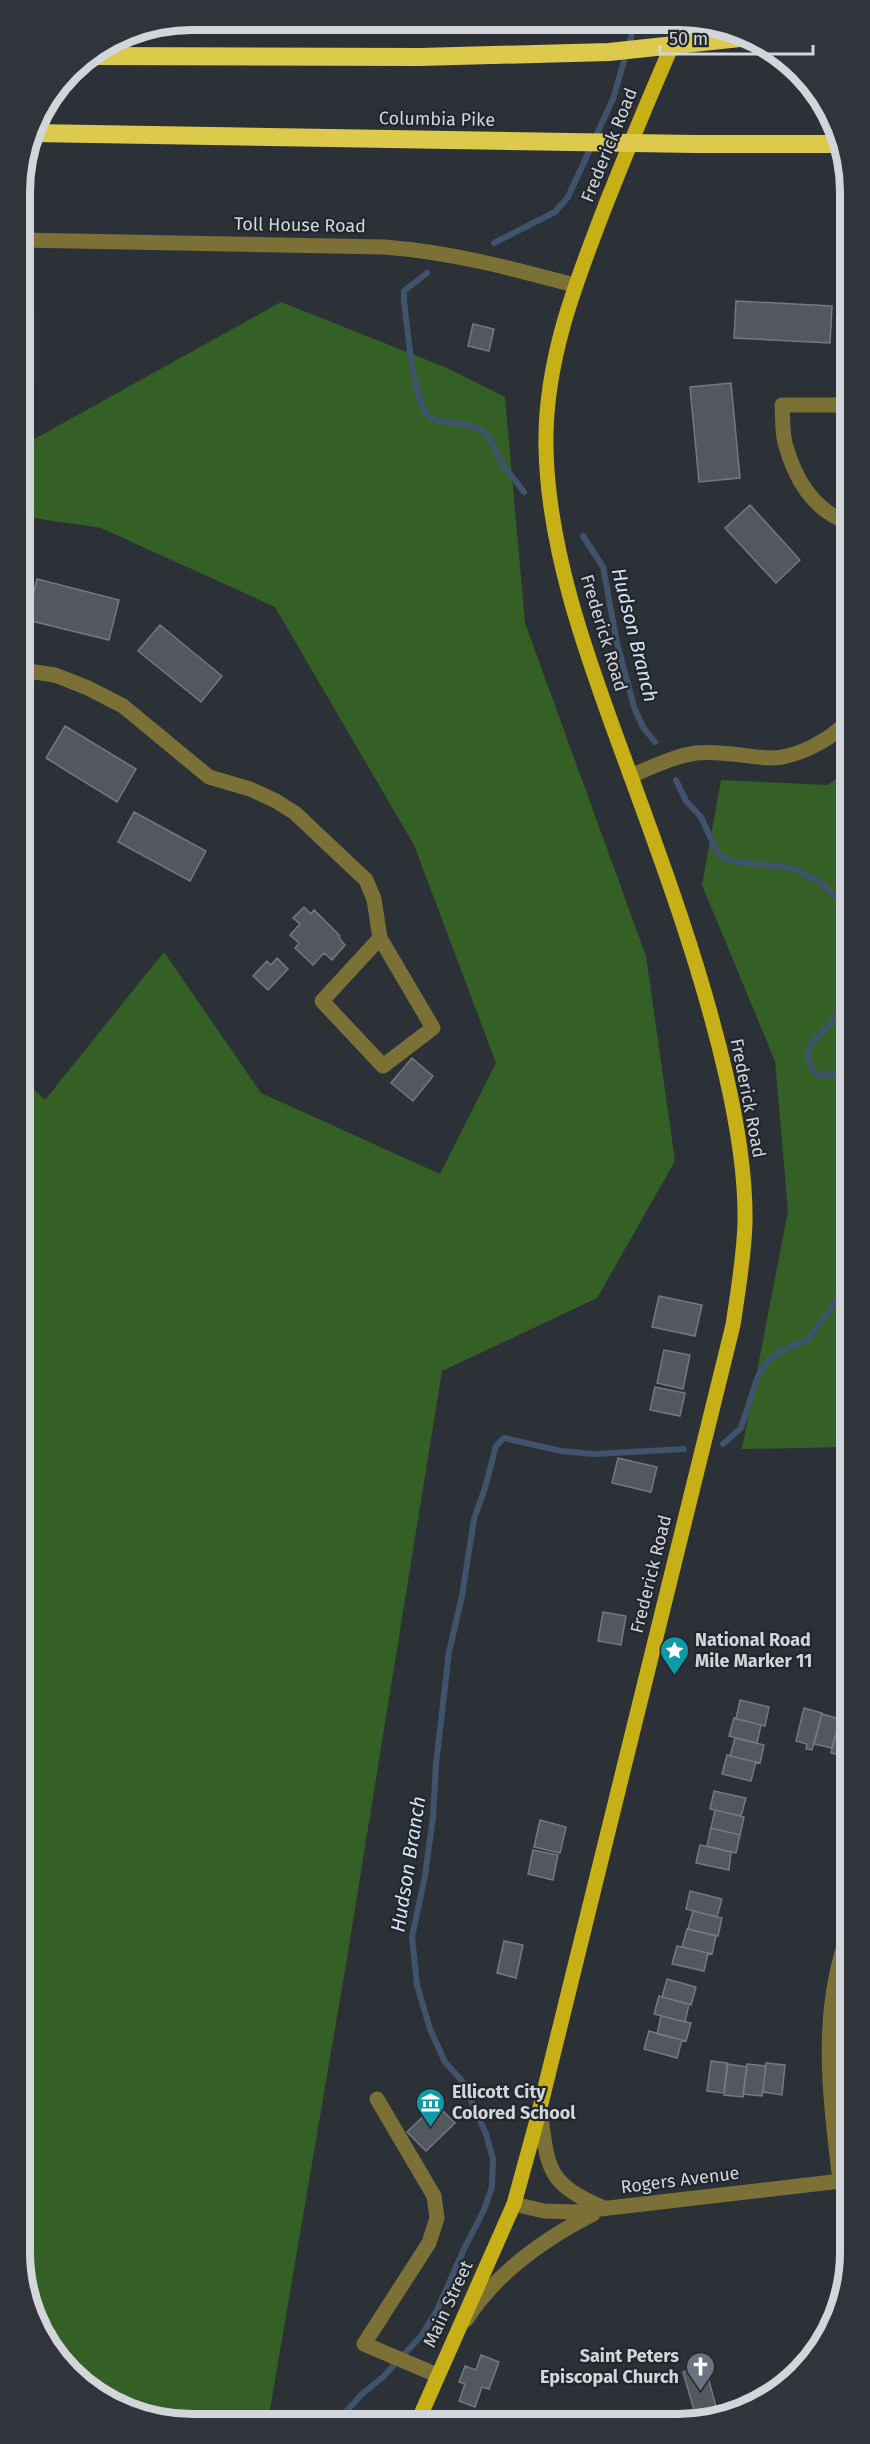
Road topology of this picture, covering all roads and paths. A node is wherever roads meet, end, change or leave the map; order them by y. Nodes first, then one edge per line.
1 (679, 30) edge
2 (729, 39) edge
3 (104, 56) edge
4 (41, 133) edge
5 (832, 144) edge
6 (30, 240) edge
7 (574, 285) junction
8 (840, 405) edge
9 (840, 519) edge
10 (30, 671) edge
11 (840, 727) edge
12 (631, 776) junction
13 (380, 938) junction
14 (840, 1957) edge
15 (377, 2098) dead end
16 (540, 2108) junction
17 (840, 2153) edge
18 (840, 2181) edge
19 (514, 2204) junction
20 (604, 2208) junction
21 (450, 2346) junction
22 (437, 2375) junction
23 (421, 2414) edge

1 - 7 main road, Frederick Road
2 - 3 highway
4 - 5 highway, Columbia Pike
6 - 7 street, Toll House Road
7 - 12 main road, Frederick Road
8 - 9 street
10 - 13 street
11 - 12 street
12 - 16 main road, Frederick Road
13 - 13 street
14 - 17 street
15 - 22 street
16 - 19 main road, Frederick Road
16 - 20 street
18 - 20 street, Rogers Avenue
19 - 20 street, Rogers Avenue
19 - 21 main road, Main Street
20 - 21 street
21 - 22 main road, Main Street
22 - 23 main road, Main Street

